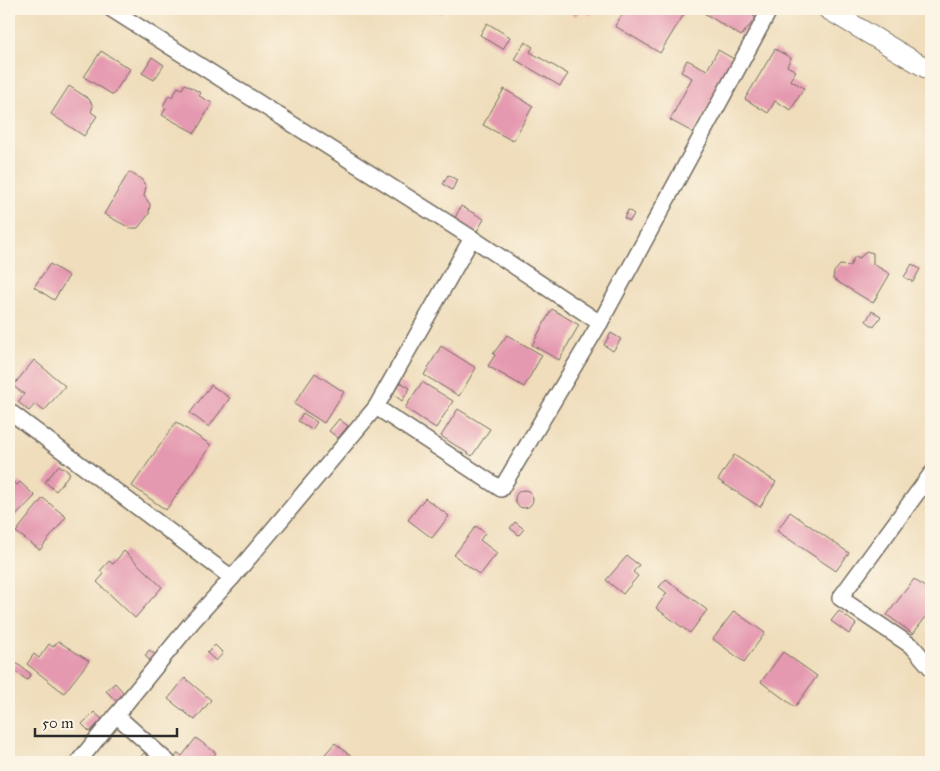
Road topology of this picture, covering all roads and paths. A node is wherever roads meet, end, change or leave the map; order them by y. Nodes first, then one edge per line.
1 (111, 9) edge
2 (770, 9) edge
3 (827, 9) edge
4 (931, 71) edge
5 (472, 238) junction
6 (600, 323) junction
7 (376, 407) junction
8 (9, 411) edge
9 (931, 474) edge
10 (232, 578) junction
11 (931, 668) edge
12 (116, 715) junction
13 (78, 762) edge
14 (168, 762) edge

1 - 5 street
2 - 6 street
3 - 4 street
5 - 6 street
5 - 7 street
6 - 7 street
7 - 10 street
8 - 10 street
9 - 11 street
10 - 12 street
12 - 13 street
12 - 14 street

